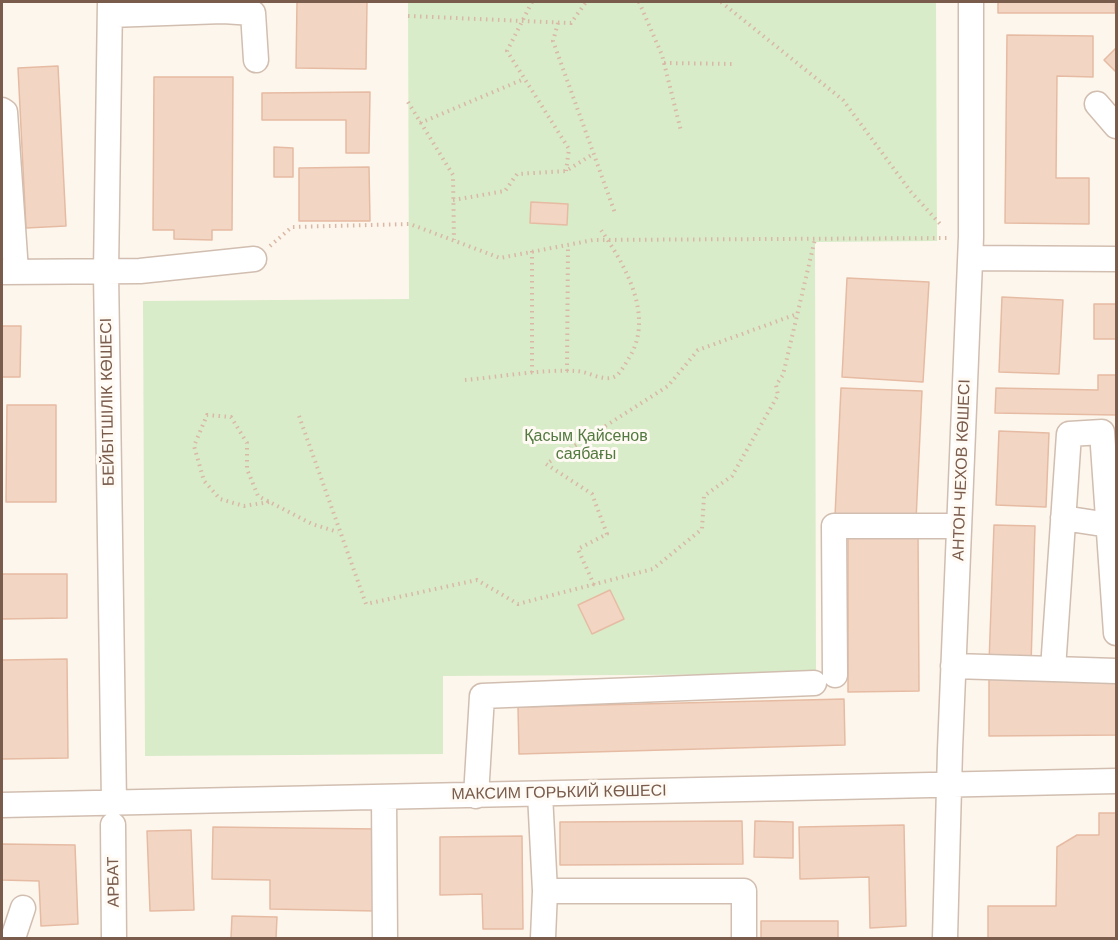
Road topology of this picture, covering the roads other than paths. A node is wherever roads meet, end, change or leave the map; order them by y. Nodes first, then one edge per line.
1 (971, 2) edge
2 (110, 8) edge
3 (256, 60) dead end
4 (1097, 104) dead end
5 (2, 110) edge
6 (1116, 126) edge
7 (971, 248) junction
8 (254, 259) road end
9 (1116, 259) edge
10 (9, 272) edge
11 (106, 272) junction
12 (1063, 518) junction
13 (1109, 525) junction
14 (959, 526) junction
15 (1116, 633) edge
16 (954, 666) junction
17 (1053, 669) junction
18 (1116, 671) edge
19 (1116, 781) edge
20 (949, 784) junction
21 (540, 794) junction
22 (476, 796) junction
23 (384, 797) junction
24 (2, 805) edge
25 (113, 814) junction
26 (546, 891) junction
27 (23, 908) dead end
28 (13, 939) edge
29 (114, 939) edge
30 (385, 939) edge
31 (543, 939) edge
32 (744, 939) edge
33 (945, 939) edge

1 - 7 street, АНТОН ЧЕХОВ КӨШЕСІ
2 - 3 street
2 - 11 street, БЕЙБІТШІЛІК КӨШЕСІ
4 - 6 street
5 - 10 street
7 - 9 street
7 - 14 street, АНТОН ЧЕХОВ КӨШЕСІ
8 - 11 street
10 - 11 street
11 - 25 street, БЕЙБІТШІЛІК КӨШЕСІ
12 - 13 street
12 - 13 street
12 - 17 street
13 - 15 street
14 - 16 street, АНТОН ЧЕХОВ КӨШЕСІ
14 - 22 street
16 - 17 street
16 - 20 street, АНТОН ЧЕХОВ КӨШЕСІ
17 - 18 street
19 - 20 street, МАКСИМ ГОРЬКИЙ КӨШЕСІ
20 - 21 street, МАКСИМ ГОРЬКИЙ КӨШЕСІ
20 - 33 street, АНТОН ЧЕХОВ КӨШЕСІ
21 - 22 street, МАКСИМ ГОРЬКИЙ КӨШЕСІ
21 - 26 street
22 - 23 street, МАКСИМ ГОРЬКИЙ КӨШЕСІ
23 - 25 street, МАКСИМ ГОРЬКИЙ КӨШЕСІ
23 - 30 street
24 - 25 street, МАКСИМ ГОРЬКИЙ КӨШЕСІ
25 - 29 street, АРБАТ
26 - 31 street
26 - 32 street
27 - 28 street

